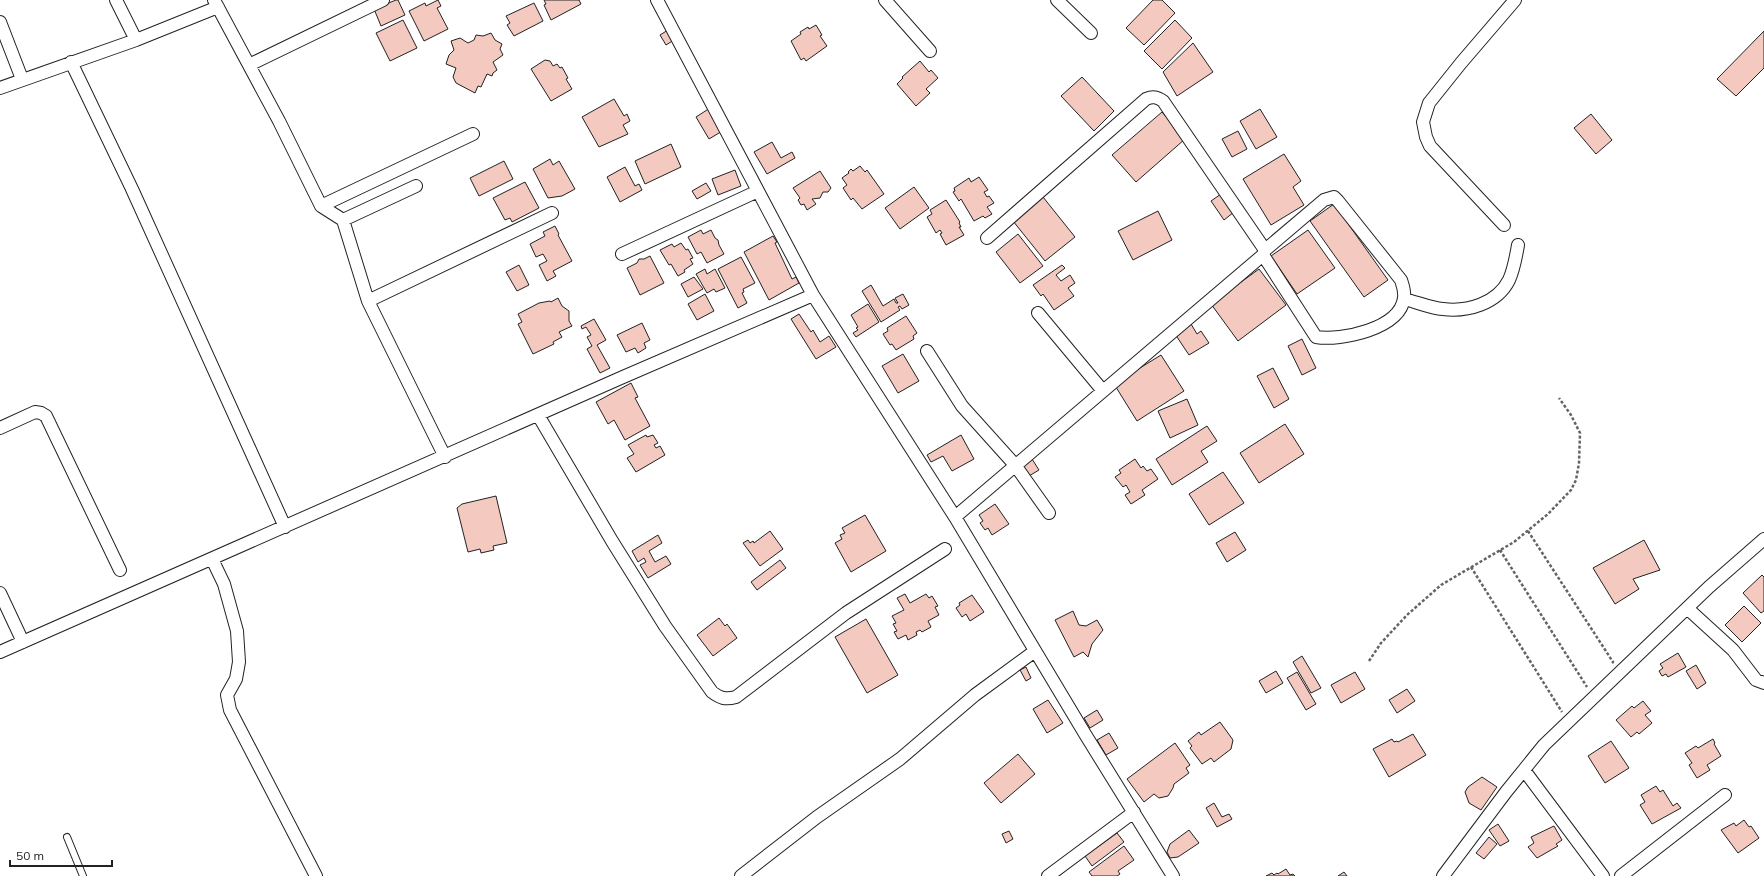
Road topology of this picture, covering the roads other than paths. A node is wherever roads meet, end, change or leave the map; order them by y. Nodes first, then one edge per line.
1 (116, 0) edge
2 (383, 0) edge
3 (658, 0) edge
4 (885, 0) edge
5 (1057, 0) edge
6 (1515, 0) edge
7 (216, 4) edge
8 (0, 22) edge
9 (1092, 33) dead end
10 (136, 40) junction
11 (930, 51) dead end
12 (71, 62) junction
13 (249, 65) junction
14 (22, 79) junction
15 (0, 88) edge
16 (474, 134) dead end
17 (416, 186) dead end
18 (758, 191) junction
19 (321, 206) junction
20 (552, 214) dead end
21 (343, 220) junction
22 (1504, 225) dead end
23 (988, 238) dead end
24 (1518, 245) dead end
25 (1264, 253) junction
26 (622, 254) dead end
27 (813, 295) junction
28 (1404, 299) junction
29 (368, 301) junction
30 (1038, 313) dead end
31 (927, 351) dead end
32 (1103, 391) junction
33 (538, 415) junction
34 (0, 428) edge
35 (444, 457) junction
36 (1015, 465) junction
37 (1049, 513) dead end
38 (955, 517) junction
39 (285, 527) junction
40 (1764, 539) edge
41 (945, 549) dead end
42 (212, 559) junction
43 (120, 570) dead end
44 (0, 593) edge
45 (1687, 608) junction
46 (23, 642) junction
47 (1035, 651) junction
48 (0, 652) edge
49 (1764, 683) edge
50 (1524, 770) junction
51 (1725, 795) dead end
52 (1134, 812) junction
53 (67, 837) dead end
54 (83, 876) edge
55 (316, 876) edge
56 (741, 876) edge
57 (1048, 876) edge
58 (1173, 876) edge
59 (1443, 876) edge
60 (1603, 876) edge
61 (1621, 876) edge

1 - 10 street
2 - 13 street
3 - 18 street
4 - 11 street
5 - 9 street
6 - 22 street
7 - 10 street
7 - 13 street
8 - 14 street
10 - 12 street
12 - 14 street
12 - 39 street
13 - 19 street
14 - 15 street
16 - 19 street
17 - 21 street
18 - 26 street
18 - 27 street
19 - 21 street
20 - 29 street
21 - 29 street
23 - 25 street
24 - 28 street
25 - 28 street
25 - 28 street
25 - 32 street
27 - 33 street
27 - 38 street
29 - 35 street
30 - 32 street
31 - 36 street
32 - 36 street
33 - 35 street
33 - 41 street
34 - 43 street
35 - 39 street
36 - 37 street
36 - 38 street
38 - 47 street
39 - 42 street
40 - 45 street
42 - 46 street
42 - 55 street
44 - 46 street
45 - 49 street
45 - 50 street
46 - 48 street
47 - 52 street
47 - 56 street
50 - 59 street
50 - 60 street
51 - 61 street
52 - 57 street
52 - 58 street
53 - 54 lane

